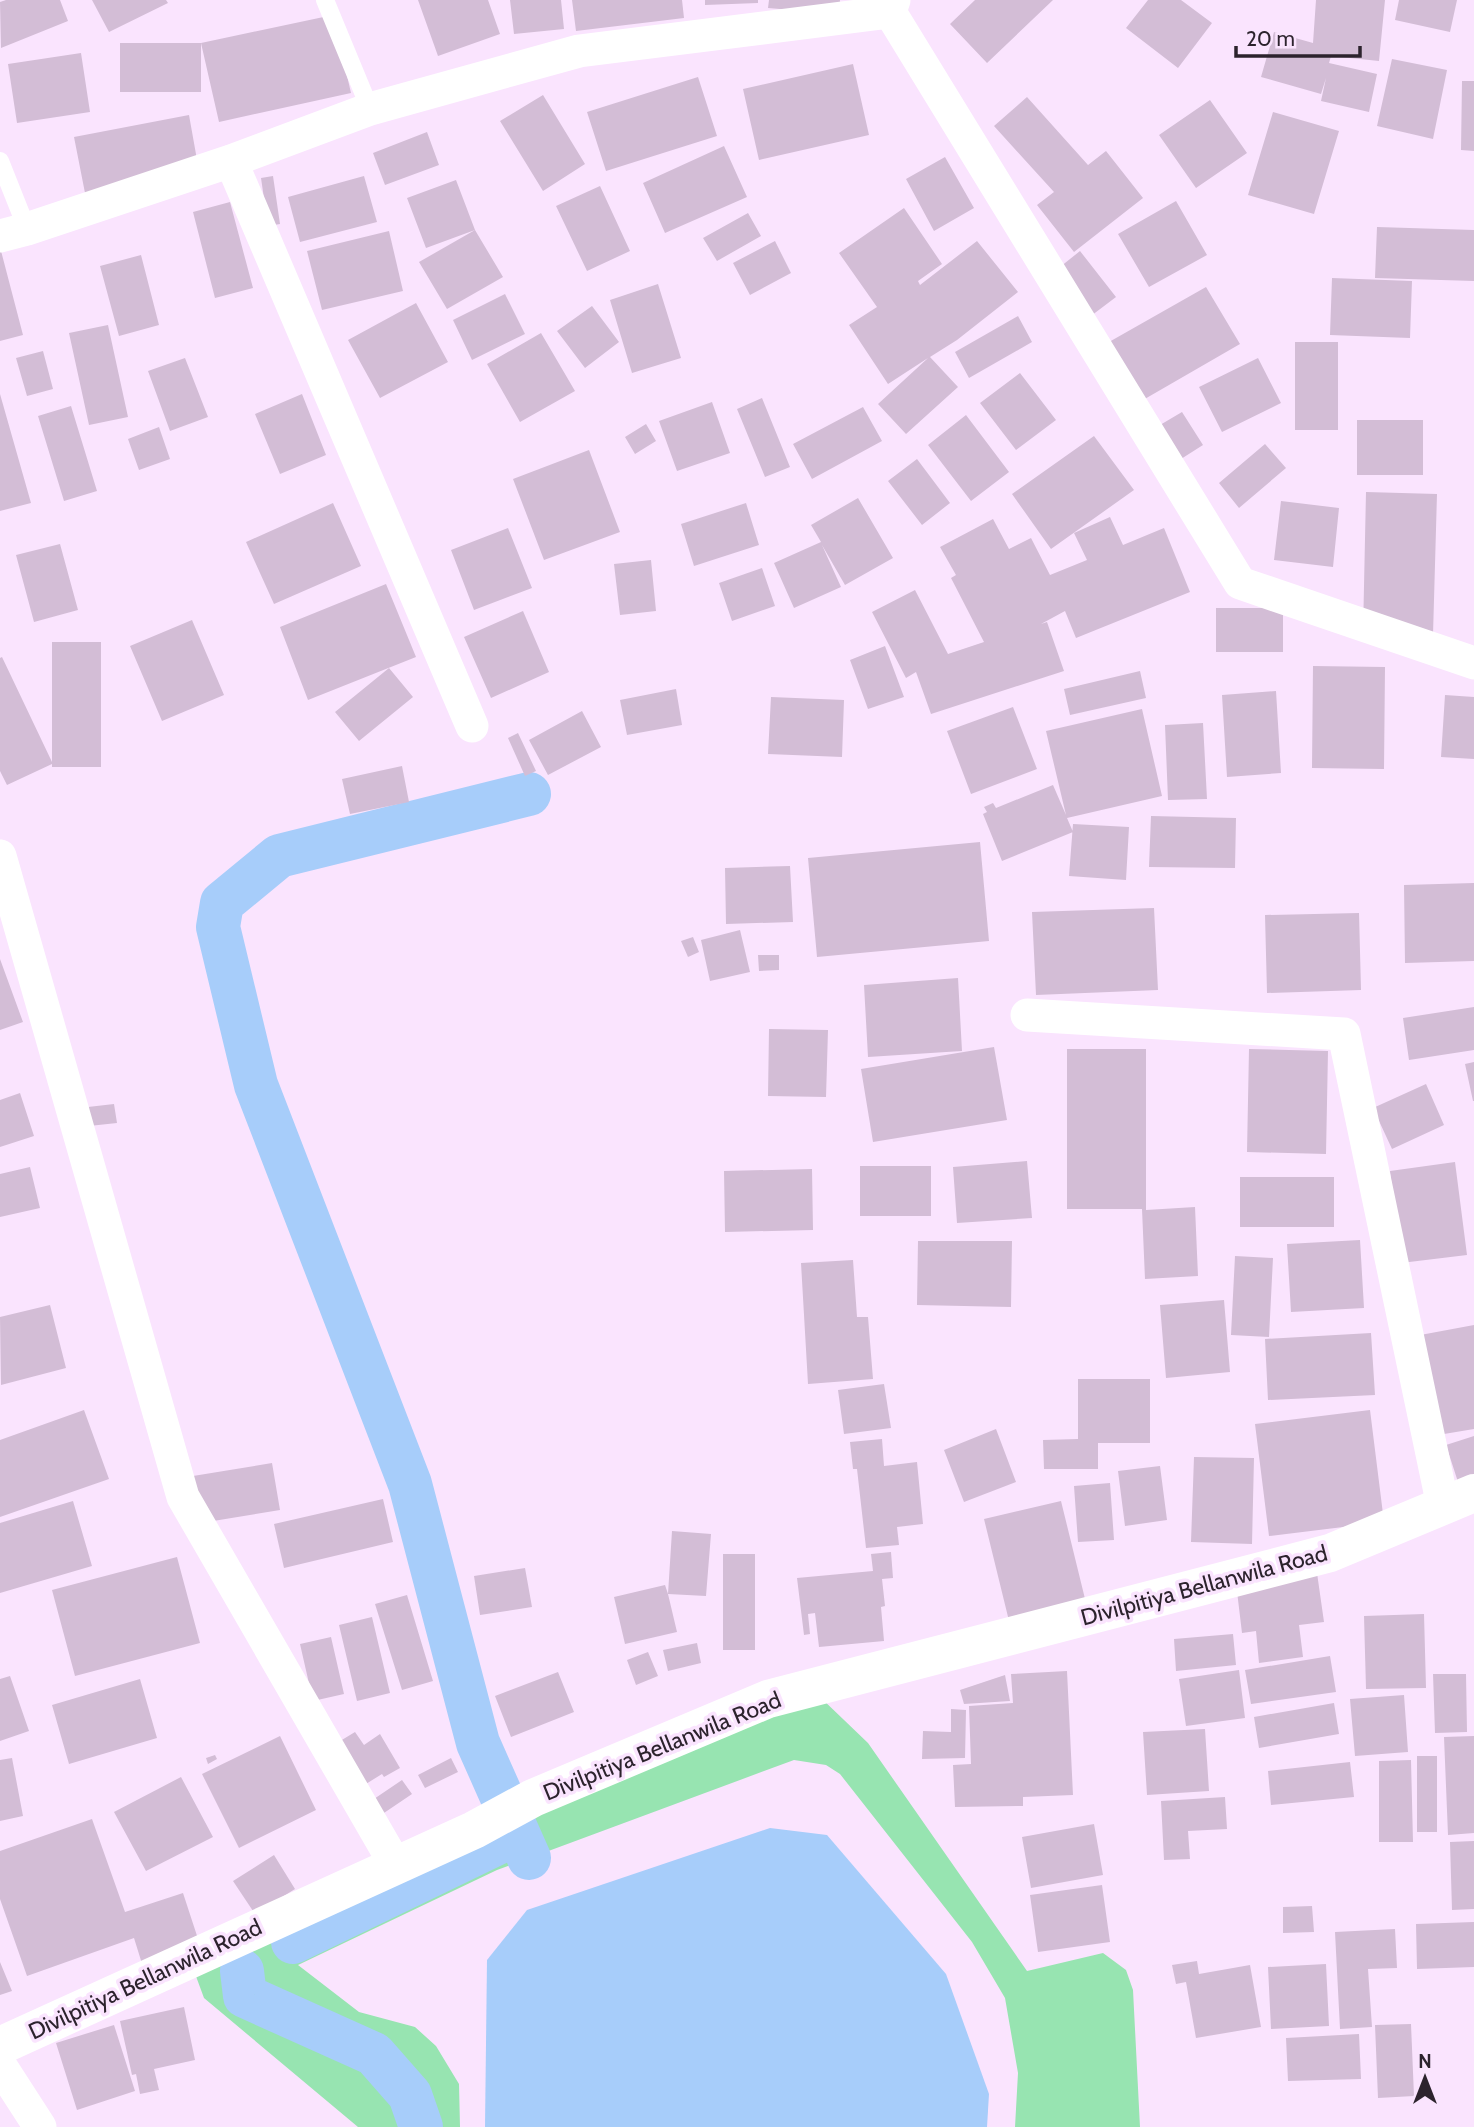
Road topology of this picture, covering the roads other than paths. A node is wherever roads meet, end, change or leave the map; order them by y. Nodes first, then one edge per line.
1 (326, 0) edge
2 (892, 6) edge
3 (370, 109) junction
4 (0, 161) edge
5 (231, 162) junction
6 (14, 233) edge
7 (1474, 663) edge
8 (472, 726) dead end
9 (0, 856) edge
10 (1027, 1015) dead end
11 (1458, 1499) edge
12 (396, 1864) junction
13 (0, 2046) edge
14 (0, 2065) edge
15 (40, 2127) edge

1 - 3 lane
2 - 3 street
2 - 7 street
3 - 5 street
4 - 6 lane
5 - 6 street
5 - 8 street
9 - 12 street
10 - 11 street
11 - 12 street, Divilpitiya Bellanwila Road
12 - 13 street, Divilpitiya Bellanwila Road
14 - 15 street

